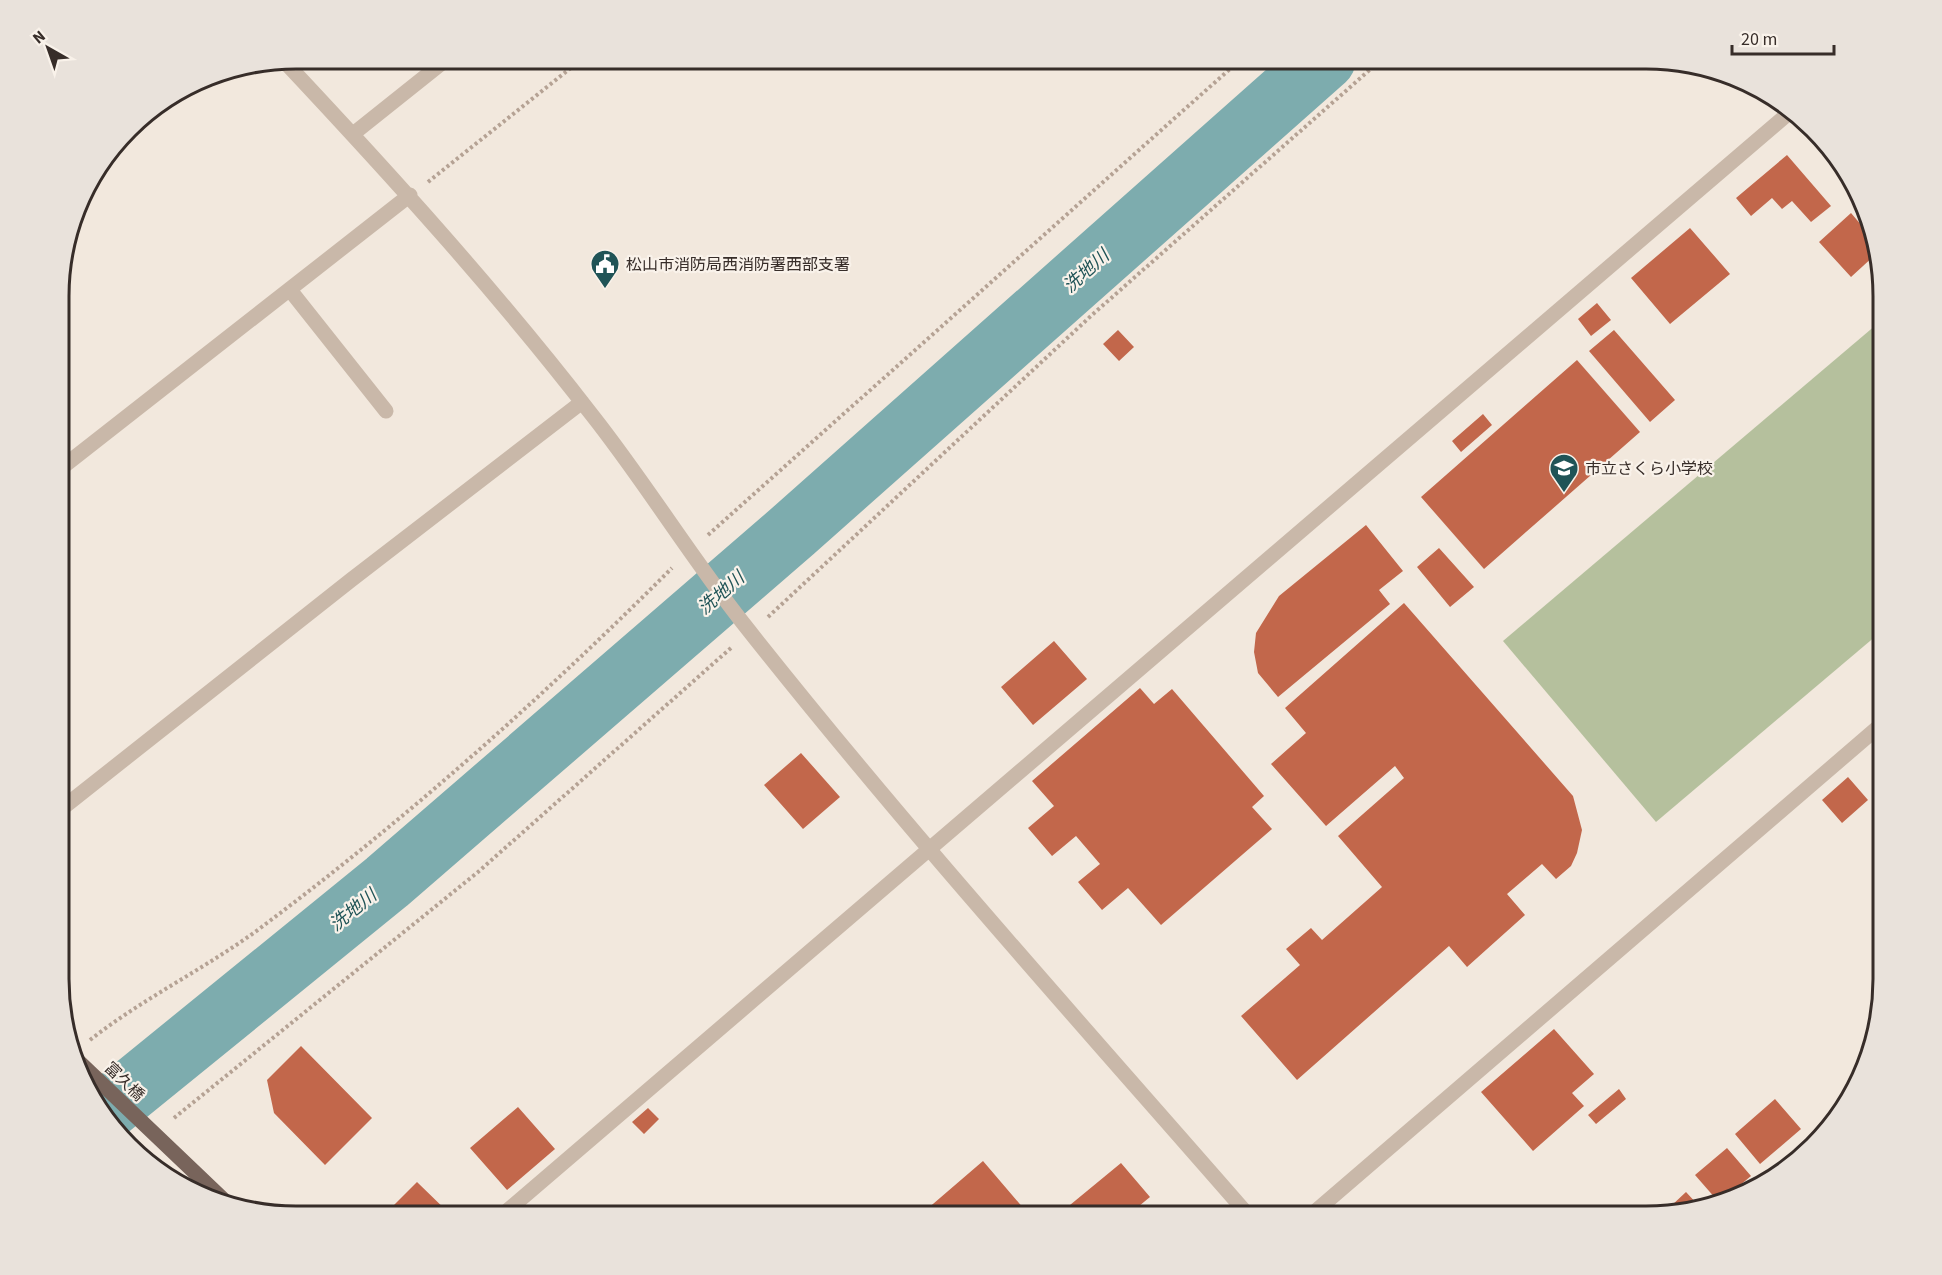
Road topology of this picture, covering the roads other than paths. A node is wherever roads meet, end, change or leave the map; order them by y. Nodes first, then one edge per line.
1 (292, 69) edge
2 (433, 69) edge
3 (1785, 117) edge
4 (353, 134) junction
5 (410, 195) junction
6 (290, 290) junction
7 (582, 402) junction
8 (386, 411) dead end
9 (69, 462) edge
10 (1873, 732) edge
11 (69, 803) edge
12 (928, 849) junction
13 (88, 1071) edge
14 (214, 1191) edge
15 (513, 1206) edge
16 (1240, 1206) edge
17 (1322, 1206) edge

1 - 4 street
2 - 4 street
3 - 12 street
4 - 5 street
5 - 6 street
5 - 7 street
6 - 8 street
6 - 9 street
7 - 11 street
7 - 12 street
10 - 17 street
12 - 15 street
12 - 16 street
13 - 14 main road, 富久橋

